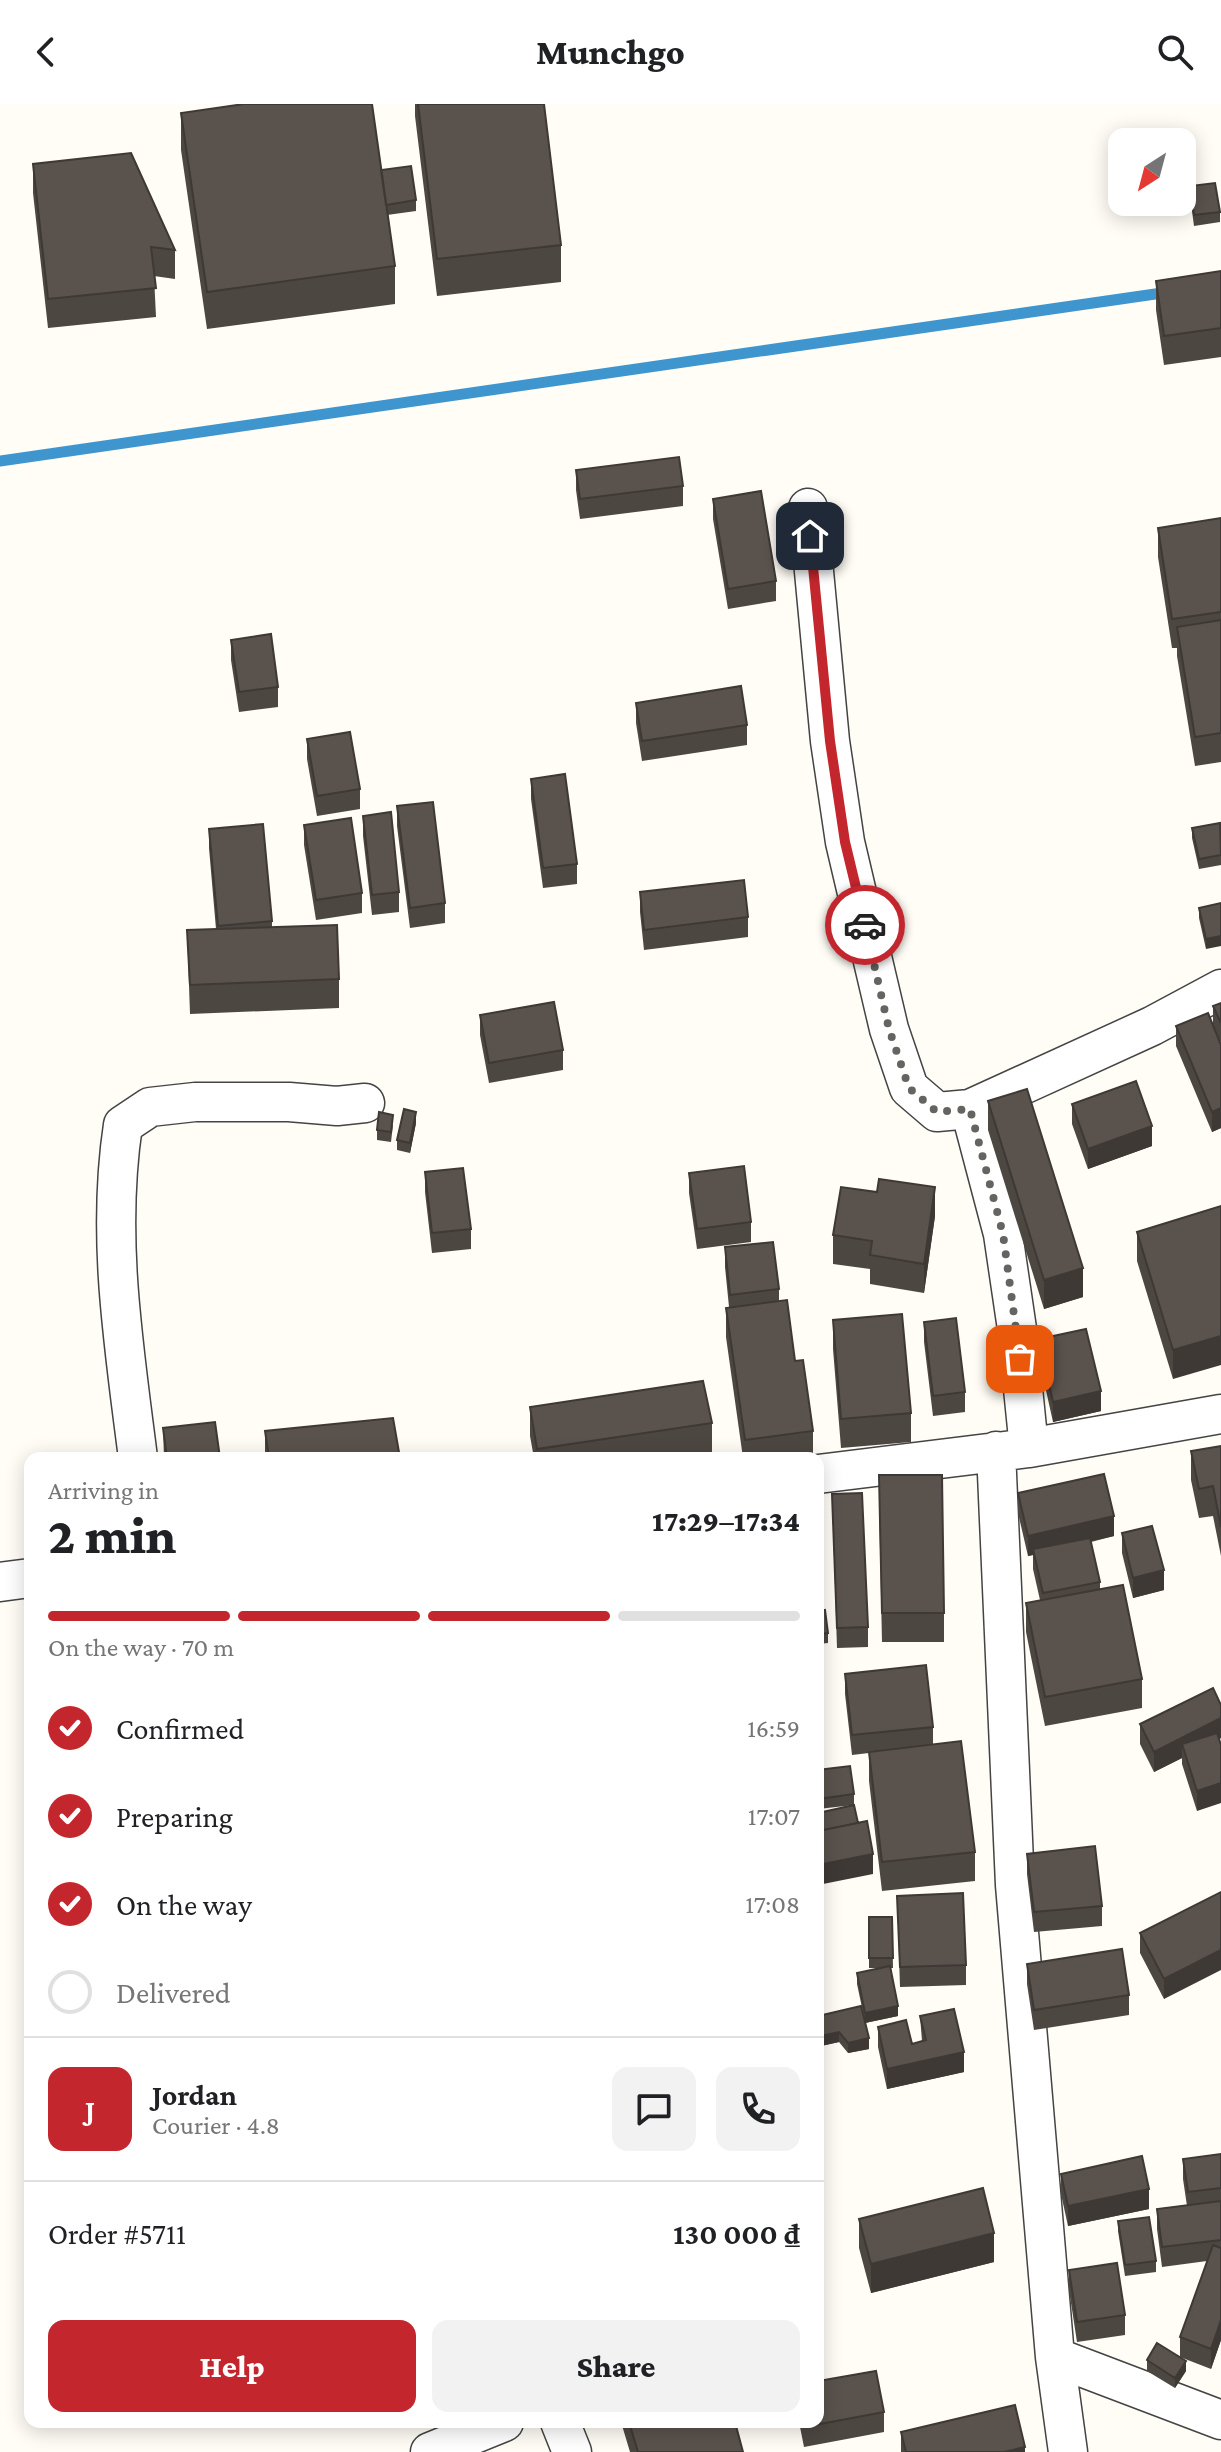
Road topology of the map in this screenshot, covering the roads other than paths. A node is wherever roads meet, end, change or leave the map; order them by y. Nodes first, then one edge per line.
1 (808, 508) dead end
2 (1221, 989) edge
3 (365, 1103) dead end
4 (970, 1109) junction
5 (1221, 1414) edge
6 (1012, 1450) junction
7 (137, 1452) edge
8 (824, 1473) edge
9 (24, 1579) edge
10 (0, 1582) edge
11 (1055, 2357) junction
12 (1221, 2420) edge
13 (489, 2428) edge
14 (562, 2428) edge
15 (430, 2452) edge
16 (572, 2452) edge
17 (1068, 2452) edge

1 - 4 street
2 - 4 street
3 - 7 street
4 - 6 street
5 - 6 street
6 - 8 street
6 - 11 street
9 - 10 street
11 - 12 street
11 - 17 street
13 - 15 street
14 - 16 street

